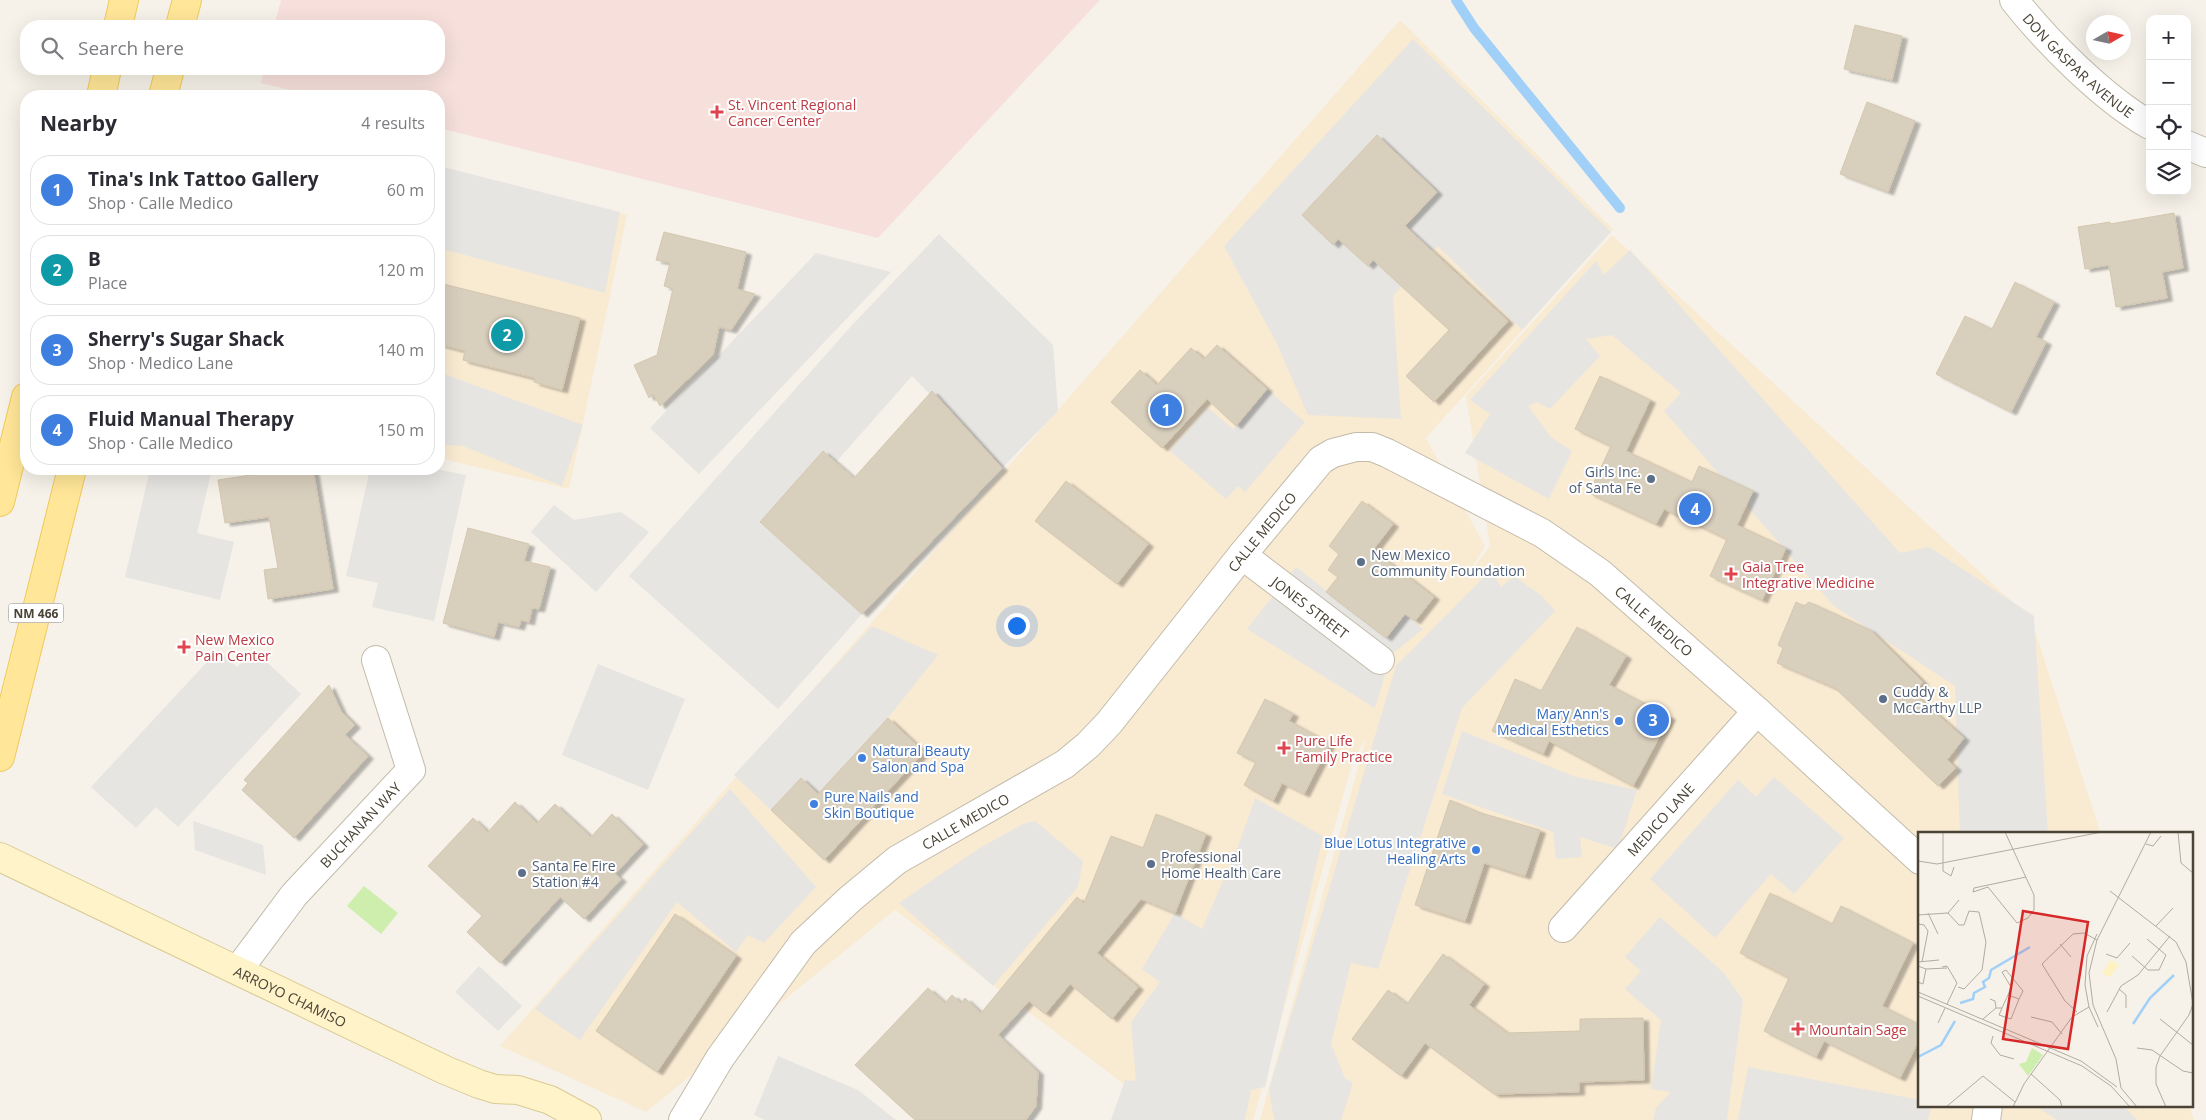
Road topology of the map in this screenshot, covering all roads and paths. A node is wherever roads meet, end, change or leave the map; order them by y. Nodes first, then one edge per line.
1 (124, 0) edge
2 (187, 0) edge
3 (2014, 0) edge
4 (119, 20) edge
5 (182, 20) edge
6 (106, 75) edge
7 (168, 75) edge
8 (102, 90) edge
9 (165, 90) edge
10 (2146, 122) edge
11 (2191, 147) edge
12 (2206, 153) edge
13 (20, 421) edge
14 (71, 475) edge
15 (0, 502) edge
16 (1242, 555) junction
17 (376, 660) dead end
18 (1380, 660) dead end
19 (1757, 711) junction
20 (0, 758) edge
21 (0, 857) edge
22 (1918, 858) edge
23 (1563, 928) dead end
24 (238, 970) junction
25 (588, 1120) edge
26 (683, 1120) edge

1 - 4 main road
2 - 5 main road
3 - 10 street, DON GASPAR AVENUE
6 - 8 main road
7 - 9 main road
11 - 12 street
13 - 15 main road
14 - 20 main road, NM 466
16 - 18 street, JONES STREET
16 - 19 street, CALLE MEDICO
16 - 26 street, CALLE MEDICO
17 - 24 street, BUCHANAN WAY
19 - 22 street, CALLE MEDICO
19 - 23 street, MEDICO LANE
21 - 24 street, ARROYO CHAMISO
24 - 25 street, ARROYO CHAMISO

